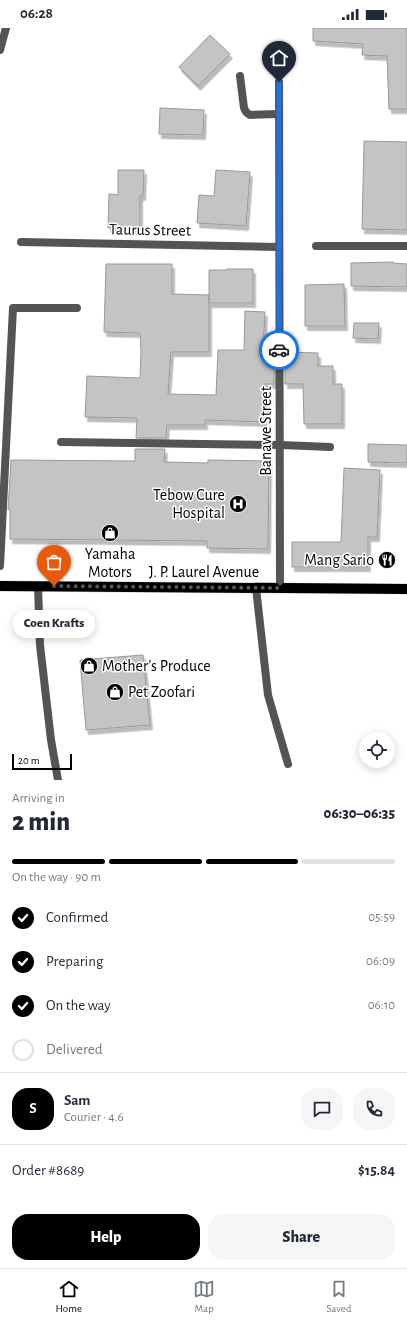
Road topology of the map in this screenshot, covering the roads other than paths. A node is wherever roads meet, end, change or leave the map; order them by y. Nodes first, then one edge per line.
1 (6, 28) edge
2 (0, 50) edge
3 (240, 76) dead end
4 (279, 82) dead end
5 (278, 114) junction
6 (21, 242) dead end
7 (278, 246) junction
8 (316, 246) dead end
9 (407, 246) edge
10 (77, 308) dead end
11 (61, 442) dead end
12 (281, 445) junction
13 (330, 447) dead end
14 (0, 566) edge
15 (0, 586) edge
16 (38, 586) junction
17 (256, 588) junction
18 (280, 588) junction
19 (407, 590) edge
20 (288, 764) dead end
21 (58, 780) edge

1 - 2 street
3 - 5 street
4 - 5 street, Banawe Street
5 - 7 street, Banawe Street
6 - 7 street, Taurus Street
7 - 12 street, Banawe Street
8 - 9 street
10 - 14 street
11 - 12 street
12 - 13 street
12 - 18 street, Banawe Street
15 - 16 main road, J. P. Laurel Avenue
16 - 17 main road, J. P. Laurel Avenue
16 - 21 street
17 - 18 main road, J. P. Laurel Avenue
17 - 20 street
18 - 19 main road, J. P. Laurel Avenue

